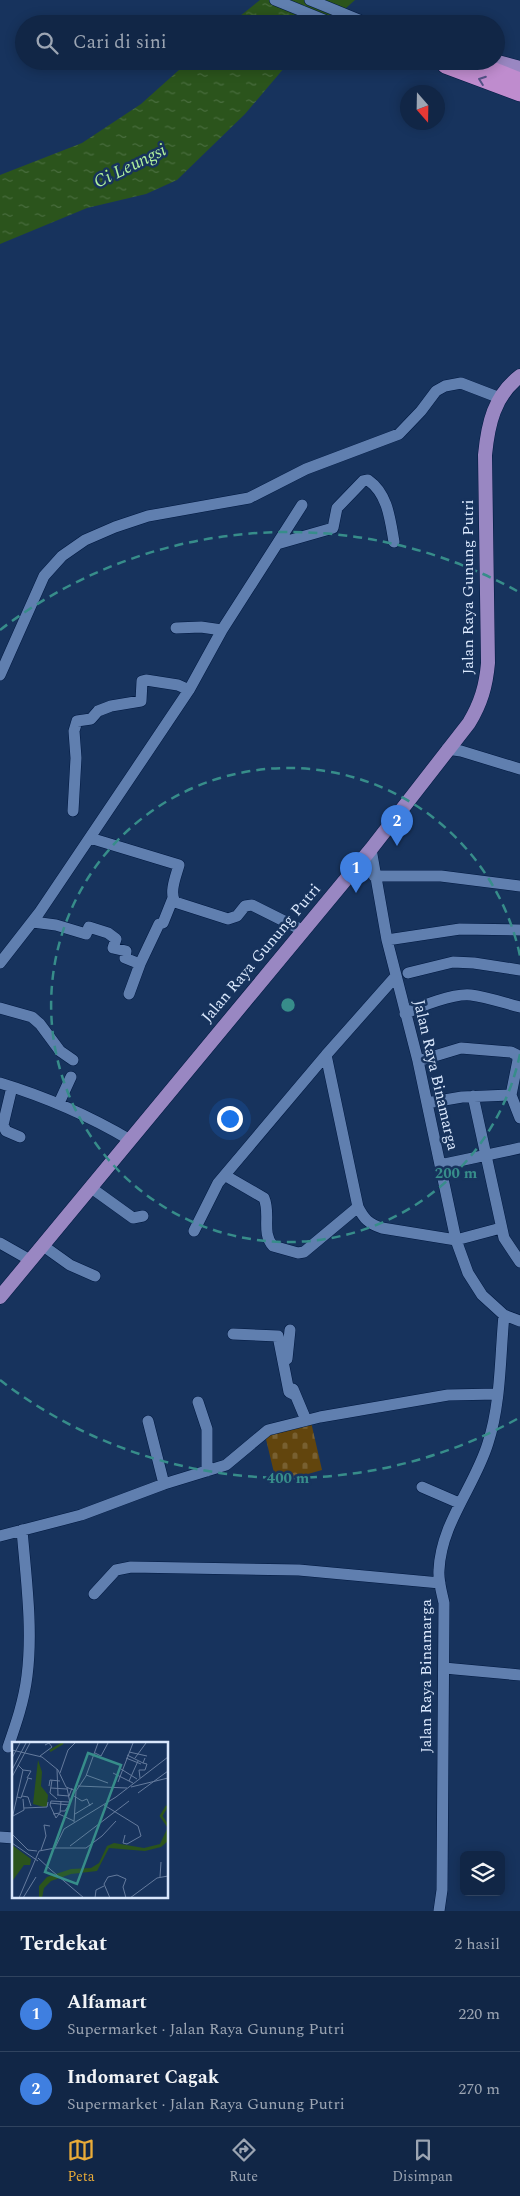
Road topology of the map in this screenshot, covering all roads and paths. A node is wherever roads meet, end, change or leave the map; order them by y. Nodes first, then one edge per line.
1 (275, 0) edge
2 (310, 0) edge
3 (312, 15) edge
4 (347, 15) edge
5 (505, 64) edge
6 (520, 68) edge
7 (455, 70) edge
8 (495, 70) edge
9 (520, 80) edge
10 (520, 94) edge
11 (520, 376) edge
12 (500, 398) junction
13 (302, 505) dead end
14 (394, 542) dead end
15 (277, 544) junction
16 (176, 628) dead end
17 (222, 630) junction
18 (0, 675) edge
19 (189, 690) junction
20 (447, 749) junction
21 (520, 769) edge
22 (73, 811) dead end
23 (90, 838) junction
24 (371, 848) junction
25 (374, 876) junction
26 (520, 885) edge
27 (173, 898) junction
28 (33, 922) junction
29 (302, 930) junction
30 (520, 930) edge
31 (387, 940) junction
32 (0, 963) edge
33 (140, 964) junction
34 (520, 970) edge
35 (408, 973) dead end
36 (396, 976) junction
37 (129, 994) dead end
38 (520, 1007) edge
39 (0, 1008) edge
40 (405, 1014) junction
41 (326, 1055) junction
42 (73, 1060) dead end
43 (418, 1061) junction
44 (71, 1077) dead end
45 (0, 1083) edge
46 (12, 1087) junction
47 (511, 1095) junction
48 (473, 1096) junction
49 (427, 1103) junction
50 (59, 1104) junction
51 (520, 1118) edge
52 (20, 1137) dead end
53 (130, 1140) junction
54 (520, 1148) edge
55 (485, 1156) junction
56 (440, 1166) junction
57 (226, 1176) junction
58 (90, 1187) junction
59 (358, 1207) junction
60 (143, 1216) dead end
61 (501, 1228) junction
62 (194, 1231) dead end
63 (456, 1240) junction
64 (0, 1243) edge
65 (42, 1245) junction
66 (30, 1260) junction
67 (520, 1262) edge
68 (95, 1276) dead end
69 (0, 1297) edge
70 (504, 1315) junction
71 (520, 1321) edge
72 (290, 1330) dead end
73 (233, 1334) dead end
74 (497, 1394) junction
75 (295, 1395) junction
76 (198, 1402) dead end
77 (306, 1420) junction
78 (148, 1421) dead end
79 (207, 1471) junction
80 (164, 1484) junction
81 (422, 1487) dead end
82 (459, 1503) junction
83 (22, 1530) junction
84 (0, 1536) edge
85 (440, 1584) junction
86 (94, 1594) dead end
87 (444, 1668) junction
88 (520, 1675) edge
89 (7, 1746) edge
90 (439, 1911) edge

1 - 3 street
2 - 4 street
5 - 6 main road
10 -> 7 highway
8 - 9 highway
11 - 12 main road, Jalan Raya Gunung Putri
12 - 18 street
12 - 20 main road, Jalan Raya Gunung Putri
13 - 15 street
14 - 15 street
15 - 17 street
16 - 17 street
17 - 19 street
19 - 22 street
19 - 23 street
20 - 21 street
20 - 24 main road, Jalan Raya Gunung Putri
23 - 27 street
23 - 28 street
24 - 25 street, Jalan Raya Binamarga
24 - 29 main road, Jalan Raya Gunung Putri
25 - 26 street
25 - 31 street, Jalan Raya Binamarga
27 - 29 street
27 - 33 street
28 - 32 street
28 - 33 street
29 - 53 main road, Jalan Raya Gunung Putri
30 - 31 street
31 - 36 street, Jalan Raya Binamarga
33 - 37 street
34 - 35 street
36 - 40 street, Jalan Raya Binamarga
36 - 41 street
38 - 40 street
39 - 42 street
40 - 43 street, Jalan Raya Binamarga
41 - 57 street
41 - 59 street
43 - 47 street
43 - 49 street, Jalan Raya Binamarga
44 - 50 street
45 - 46 street
46 - 50 street
46 - 52 street
47 - 48 street
47 - 51 street
48 - 49 street
48 - 55 street
49 - 56 street, Jalan Raya Binamarga
50 - 53 street
53 - 58 main road, Jalan Raya Gunung Putri
54 - 55 street
55 - 56 street
55 - 61 street
56 - 63 street, Jalan Raya Binamarga
57 - 59 street
57 - 62 street
58 - 60 street
58 - 65 main road, Jalan Raya Gunung Putri
59 - 63 street
61 - 63 street
61 - 67 street
63 - 70 street, Jalan Raya Binamarga
64 - 66 street
65 - 66 main road, Jalan Raya Gunung Putri
65 - 68 street
66 - 69 main road, Jalan Raya Gunung Putri
70 - 71 street
70 - 74 street, Jalan Raya Binamarga
72 - 75 street
73 - 75 street
74 - 77 street
74 - 82 street, Jalan Raya Binamarga
75 - 77 street
76 - 79 street
77 - 79 street
78 - 80 street
79 - 80 street
80 - 83 street
81 - 82 street
82 - 85 street, Jalan Raya Binamarga
83 - 84 street
83 - 89 street
85 - 86 street
85 - 87 street, Jalan Raya Binamarga
87 - 88 street
87 - 90 street, Jalan Raya Binamarga

